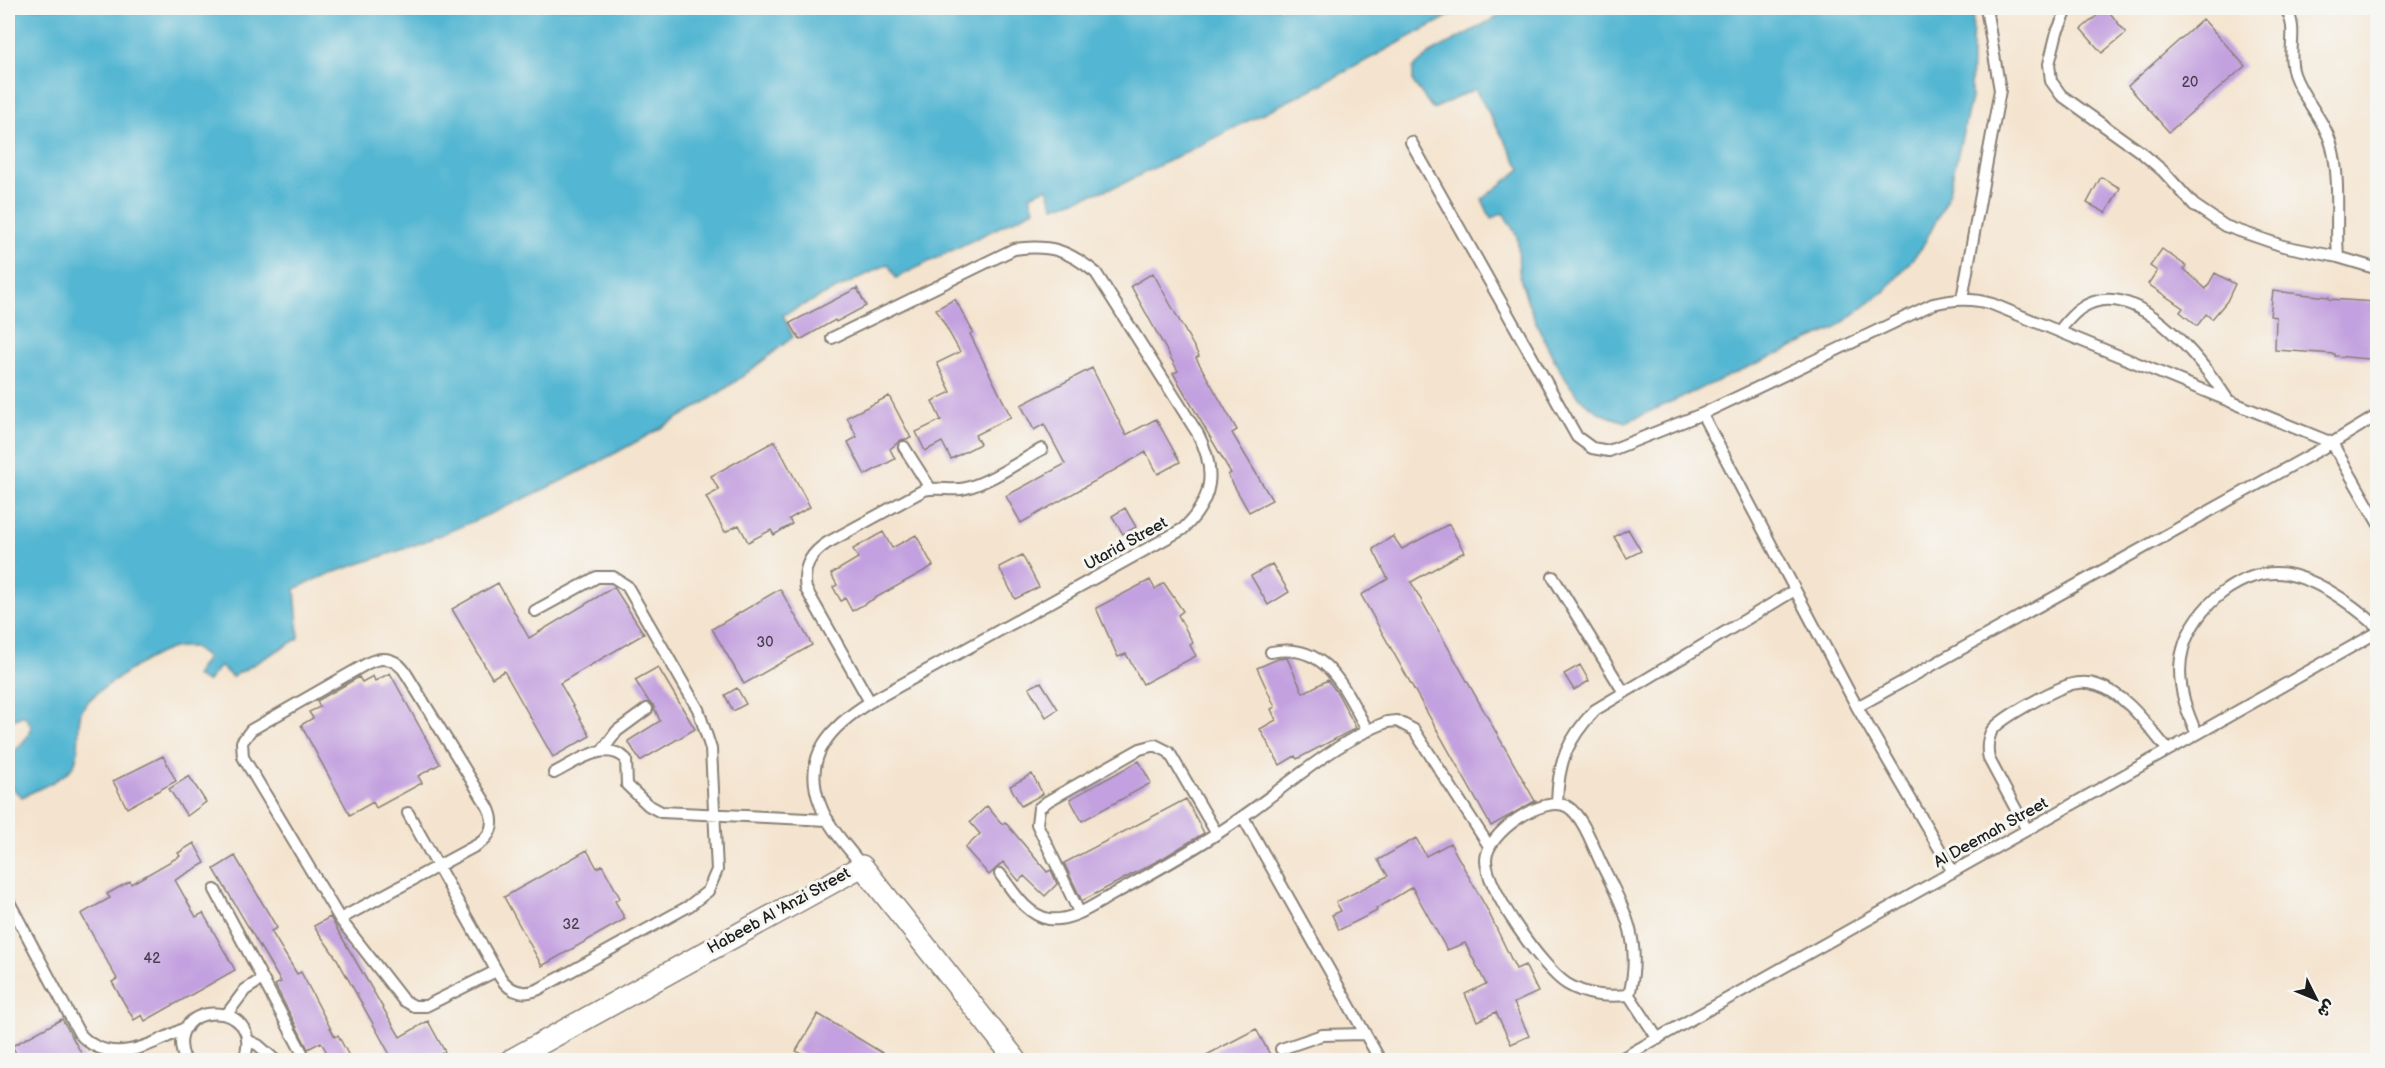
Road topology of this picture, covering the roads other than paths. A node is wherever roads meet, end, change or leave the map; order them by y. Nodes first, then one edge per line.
1 (1986, 8) edge
2 (2068, 8) edge
3 (2285, 8) edge
4 (1411, 142) dead end
5 (2338, 257) junction
6 (2378, 269) edge
7 (1962, 299) junction
8 (2059, 331) junction
9 (832, 338) dead end
10 (2229, 401) junction
11 (1702, 414) junction
12 (2378, 415) edge
13 (2332, 443) junction
14 (904, 447) dead end
15 (1041, 449) dead end
16 (930, 488) junction
17 (2378, 523) edge
18 (1553, 576) dead end
19 (1795, 590) junction
20 (536, 611) dead end
21 (2378, 627) edge
22 (2378, 632) edge
23 (1271, 652) dead end
24 (1623, 691) junction
25 (870, 702) junction
26 (1857, 707) junction
27 (647, 709) dead end
28 (1368, 731) junction
29 (2197, 734) junction
30 (2168, 750) junction
31 (602, 751) junction
32 (554, 773) dead end
33 (1557, 802) junction
34 (408, 813) dead end
35 (716, 815) junction
36 (1243, 817) junction
37 (828, 820) junction
38 (2027, 830) junction
39 (1217, 834) junction
40 (1489, 846) junction
41 (862, 866) junction
42 (439, 867) junction
43 (1953, 872) junction
44 (1000, 874) dead end
45 (215, 890) dead end
46 (8, 900) edge
47 (1079, 912) junction
48 (340, 919) junction
49 (496, 971) junction
50 (262, 979) junction
51 (1629, 995) junction
52 (227, 1014) junction
53 (187, 1027) junction
54 (1364, 1034) junction
55 (1658, 1039) junction
56 (247, 1040) junction
57 (1281, 1049) dead end
58 (526, 1057) edge
59 (185, 1060) edge
60 (244, 1060) edge
61 (275, 1060) edge
62 (306, 1060) edge
63 (1016, 1060) edge
64 (1380, 1060) edge
65 (1619, 1060) edge

1 - 7 lane
2 - 5 lane
3 - 5 lane
4 - 11 lane
5 - 6 lane
7 - 8 lane
7 - 11 lane
8 - 10 lane
8 - 10 lane
9 - 25 lane, Utarid Street
10 - 13 lane
11 - 19 lane
12 - 13 lane
13 - 17 lane
13 - 26 lane
14 - 16 lane
15 - 16 lane
16 - 25 lane
18 - 24 lane
19 - 24 lane
19 - 26 lane
20 - 35 lane
21 - 29 lane
22 - 29 lane, Al Deemah Street
23 - 28 lane
24 - 33 lane
25 - 37 lane, Utarid Street
26 - 43 lane
27 - 31 lane
28 - 36 lane
28 - 40 lane
29 - 30 lane, Al Deemah Street
30 - 38 lane, Al Deemah Street
30 - 38 lane
31 - 32 lane
31 - 35 lane
33 - 40 lane
33 - 51 lane
34 - 42 lane
35 - 37 lane
35 - 49 lane
36 - 39 lane
36 - 54 lane
37 - 41 lane, Utarid Street
38 - 43 lane, Al Deemah Street
39 - 47 lane
39 - 47 lane
40 - 51 lane
41 - 58 street, Habeeb Al 'Anzi Street
41 - 63 street, Habeeb Al 'Anzi Street
42 - 48 lane
42 - 48 lane
42 - 49 lane
43 - 55 lane, Al Deemah Street
44 - 47 lane
45 - 50 lane
46 - 53 lane
48 - 49 lane
50 - 52 lane
50 - 62 lane
51 - 55 lane
52 - 53 lane
52 - 56 lane
53 - 59 lane
54 - 57 lane
54 - 64 lane
55 - 65 lane, Al Deemah Street
56 - 60 lane
56 - 61 lane

